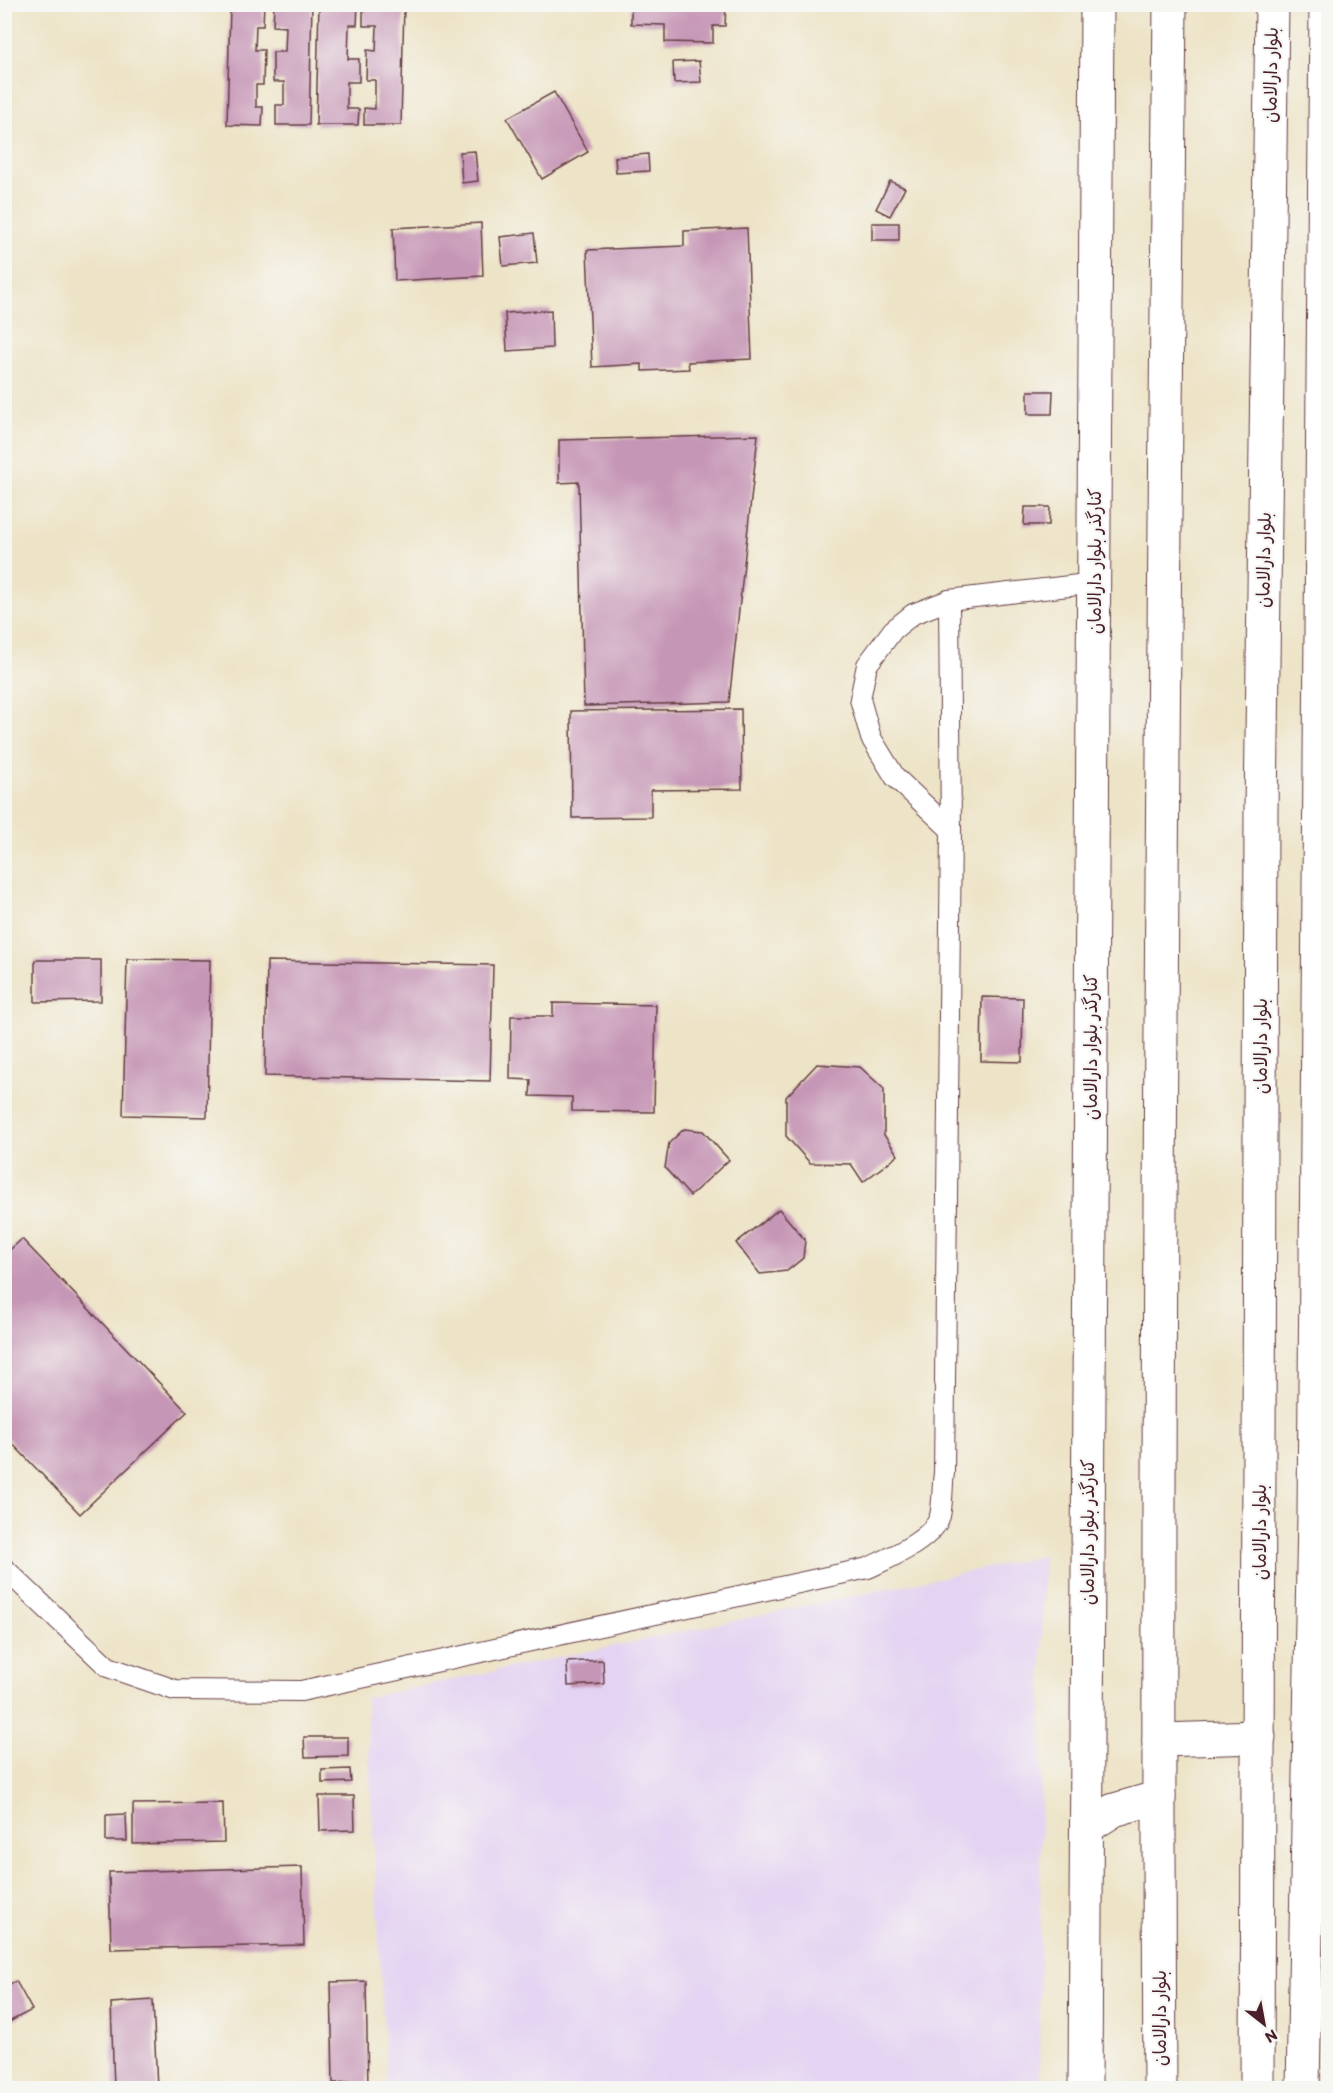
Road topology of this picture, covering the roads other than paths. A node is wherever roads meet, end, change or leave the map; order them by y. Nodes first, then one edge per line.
1 (1097, 4) edge
2 (1170, 4) edge
3 (1272, 4) edge
4 (1326, 4) edge
5 (1095, 583) junction
6 (949, 600) junction
7 (951, 830) junction
8 (4, 1568) edge
9 (1260, 1737) junction
10 (1159, 1740) junction
11 (1159, 1797) junction
12 (1087, 1827) junction
13 (1085, 2088) edge
14 (1160, 2088) edge
15 (1257, 2088) edge
16 (1302, 2088) edge

1 - 5 main road, کنارگذر بلوار دارالامان
2 - 10 main road, بلوار دارالامان
3 - 9 main road, بلوار دارالامان
4 - 16 main road
5 - 6 lane
5 - 12 main road, کنارگذر بلوار دارالامان
6 - 7 lane
6 - 7 lane
7 - 8 lane
9 - 10 main road
9 - 15 main road, بلوار دارالامان
10 - 11 main road, بلوار دارالامان
11 - 12 main road
11 - 14 main road, بلوار دارالامان
12 - 13 main road, کنارگذر بلوار دارالامان

